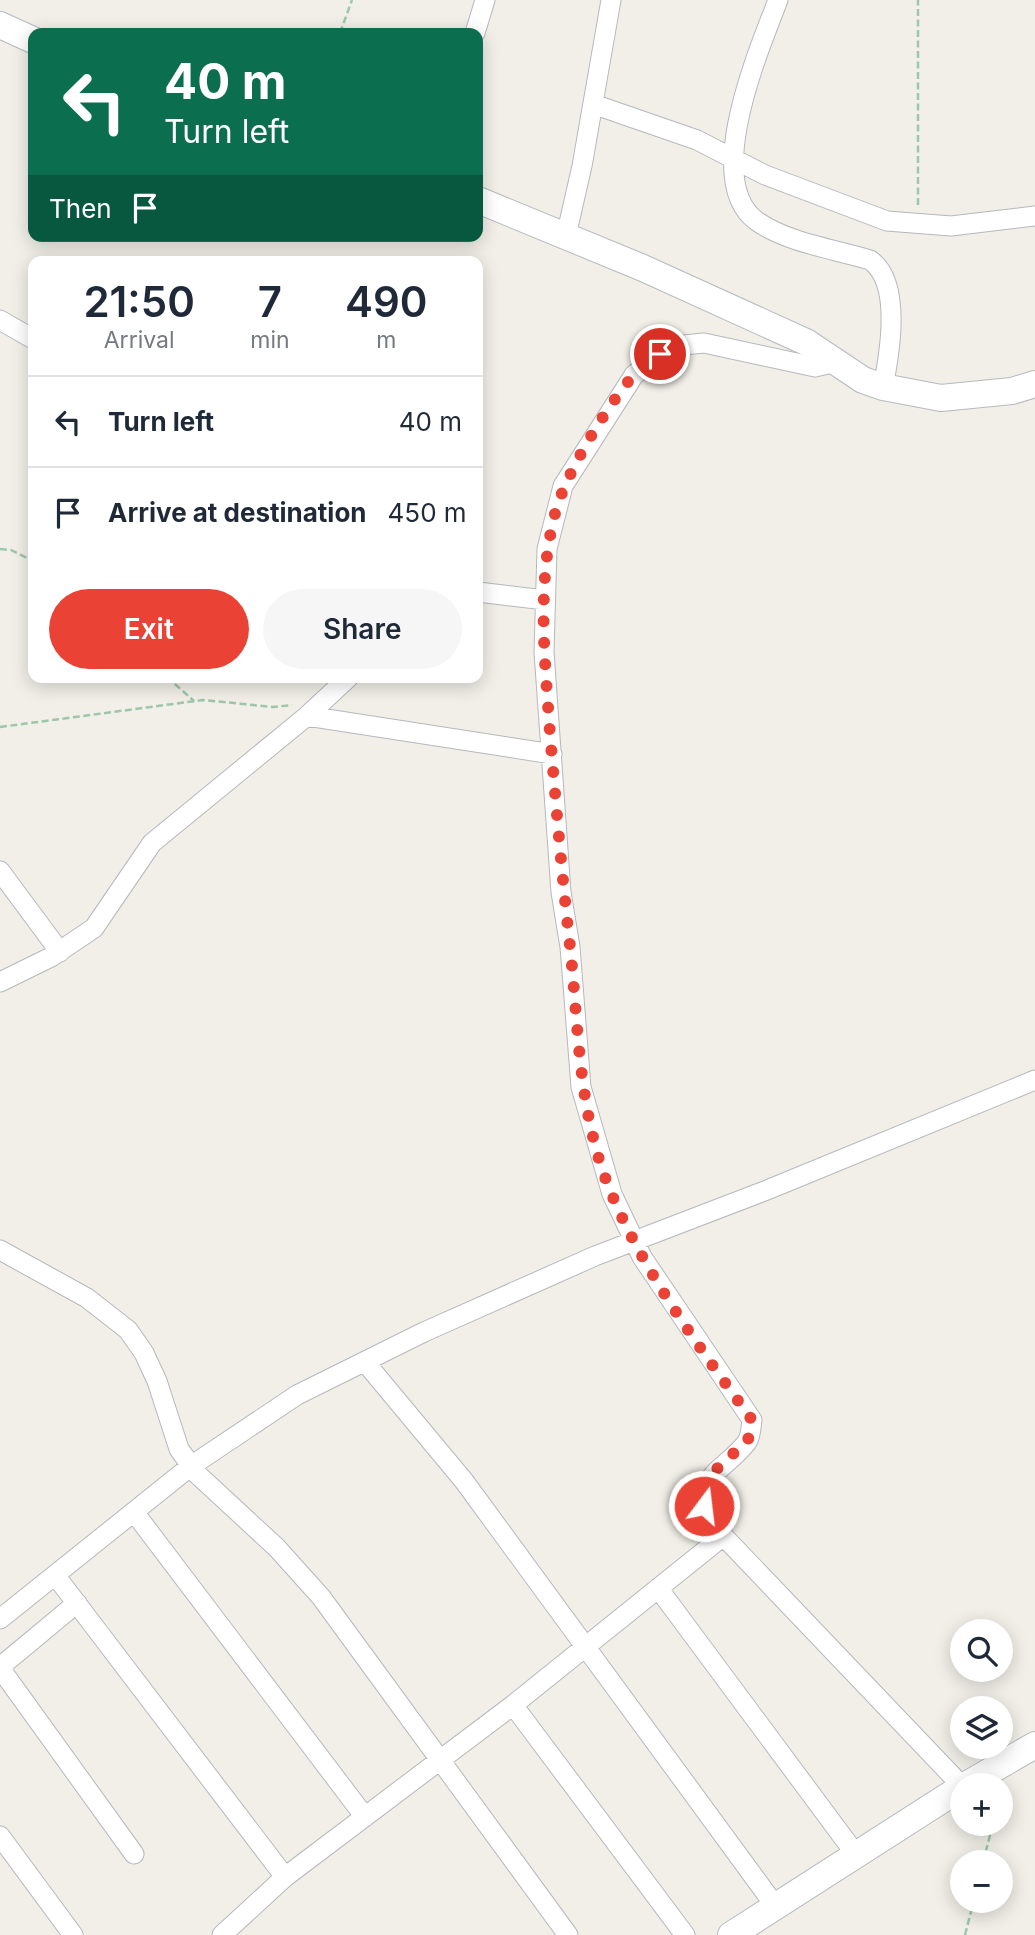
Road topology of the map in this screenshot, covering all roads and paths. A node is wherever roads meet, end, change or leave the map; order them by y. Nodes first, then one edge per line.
1 (352, 0) edge
2 (485, 0) edge
3 (611, 0) edge
4 (778, 0) edge
5 (918, 0) edge
6 (0, 25) edge
7 (342, 28) edge
8 (477, 28) edge
9 (28, 38) edge
10 (593, 104) junction
11 (732, 158) junction
12 (483, 202) edge
13 (1035, 216) edge
14 (918, 225) junction
15 (566, 236) junction
16 (0, 320) edge
17 (28, 336) edge
18 (836, 362) junction
19 (1035, 384) edge
20 (883, 387) junction
21 (0, 549) edge
22 (28, 558) edge
23 (483, 593) edge
24 (545, 600) junction
25 (174, 683) edge
26 (343, 683) edge
27 (194, 701) junction
28 (314, 710) junction
29 (0, 727) edge
30 (552, 754) junction
31 (0, 871) edge
32 (60, 952) junction
33 (0, 982) edge
34 (1035, 1080) edge
35 (635, 1242) junction
36 (0, 1250) edge
37 (365, 1362) junction
38 (191, 1466) junction
39 (134, 1512) junction
40 (722, 1536) junction
41 (55, 1575) junction
42 (658, 1588) junction
43 (77, 1603) junction
44 (0, 1619) edge
45 (585, 1647) junction
46 (0, 1668) edge
47 (513, 1705) junction
48 (1035, 1745) edge
49 (440, 1760) junction
50 (951, 1773) edge
51 (987, 1773) edge
52 (950, 1795) edge
53 (365, 1817) junction
54 (0, 1836) edge
55 (134, 1854) dead end
56 (857, 1856) junction
57 (285, 1877) junction
58 (776, 1907) junction
59 (971, 1913) edge
60 (73, 1935) edge
61 (222, 1935) edge
62 (568, 1935) edge
63 (685, 1935) edge
64 (731, 1935) edge
65 (965, 1935) edge

1 - 7 path
2 - 8 street
3 - 10 street
4 - 11 street
5 - 14 path
6 - 9 street
10 - 11 street
10 - 15 street
11 - 14 street
11 - 20 street
12 - 15 street
13 - 14 street
15 - 18 street
16 - 17 street
18 - 20 street
18 - 24 street
19 - 20 street
21 - 22 path
23 - 24 street
24 - 30 street
25 - 27 path
26 - 28 street
27 - 28 path
27 - 29 path
28 - 30 street
28 - 32 street
30 - 35 street
31 - 32 street
32 - 33 street
34 - 35 street
35 - 37 street
35 - 40 street
36 - 38 street
37 - 38 street
37 - 45 street
38 - 39 street
38 - 49 street
39 - 41 street
39 - 53 street
40 - 42 street
40 - 50 street
41 - 43 street
41 - 44 street
42 - 45 street
42 - 56 street
43 - 46 street
43 - 57 street
45 - 47 street
45 - 58 street
46 - 55 street
47 - 49 street
47 - 63 street
48 - 51 street
49 - 53 street
49 - 62 street
52 - 56 street
53 - 57 street
54 - 60 street
56 - 58 street
57 - 61 street
58 - 64 street
59 - 65 path

